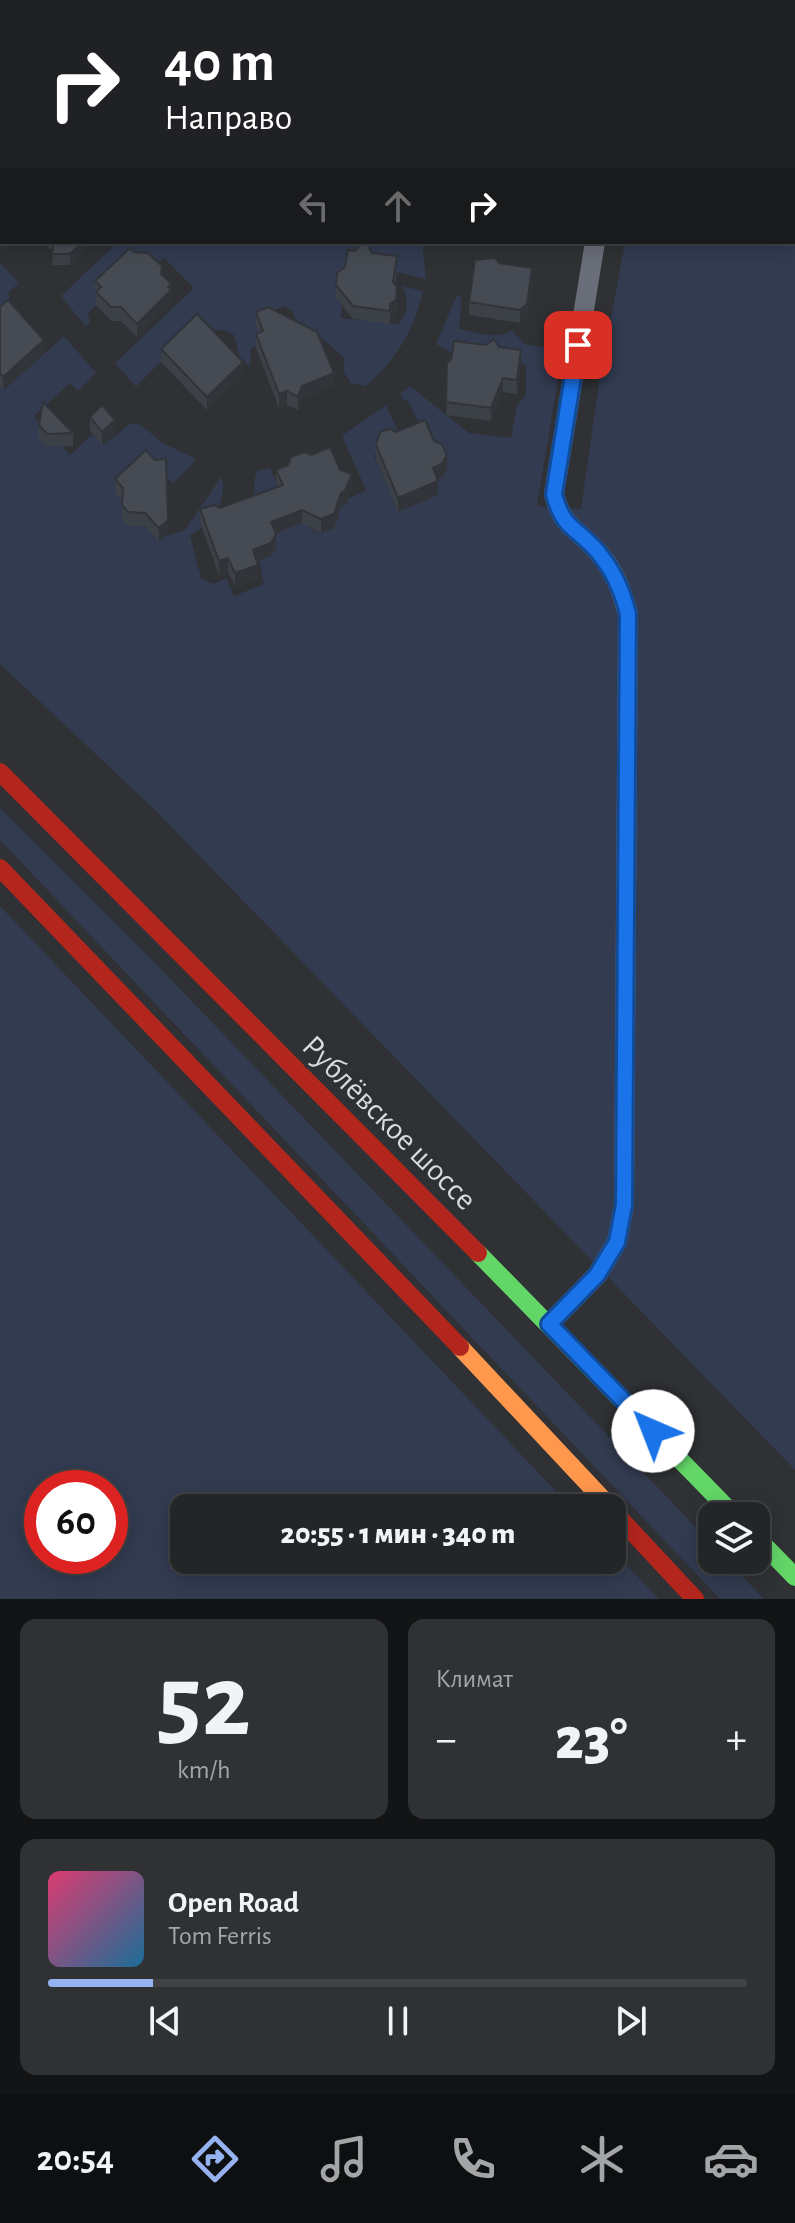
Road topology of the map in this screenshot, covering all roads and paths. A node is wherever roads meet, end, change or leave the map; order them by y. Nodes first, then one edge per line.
1 (595, 244) edge
2 (0, 772) edge
3 (0, 868) edge
4 (549, 1324) junction
5 (597, 1494) edge
6 (721, 1502) edge
7 (626, 1525) edge
8 (770, 1551) edge
9 (795, 1577) edge
10 (695, 1599) edge

1 - 4 street
2 - 4 main road, Рублёвское шоссе
3 - 5 main road
4 - 6 main road, Рублёвское шоссе
7 - 10 main road
8 - 9 main road

